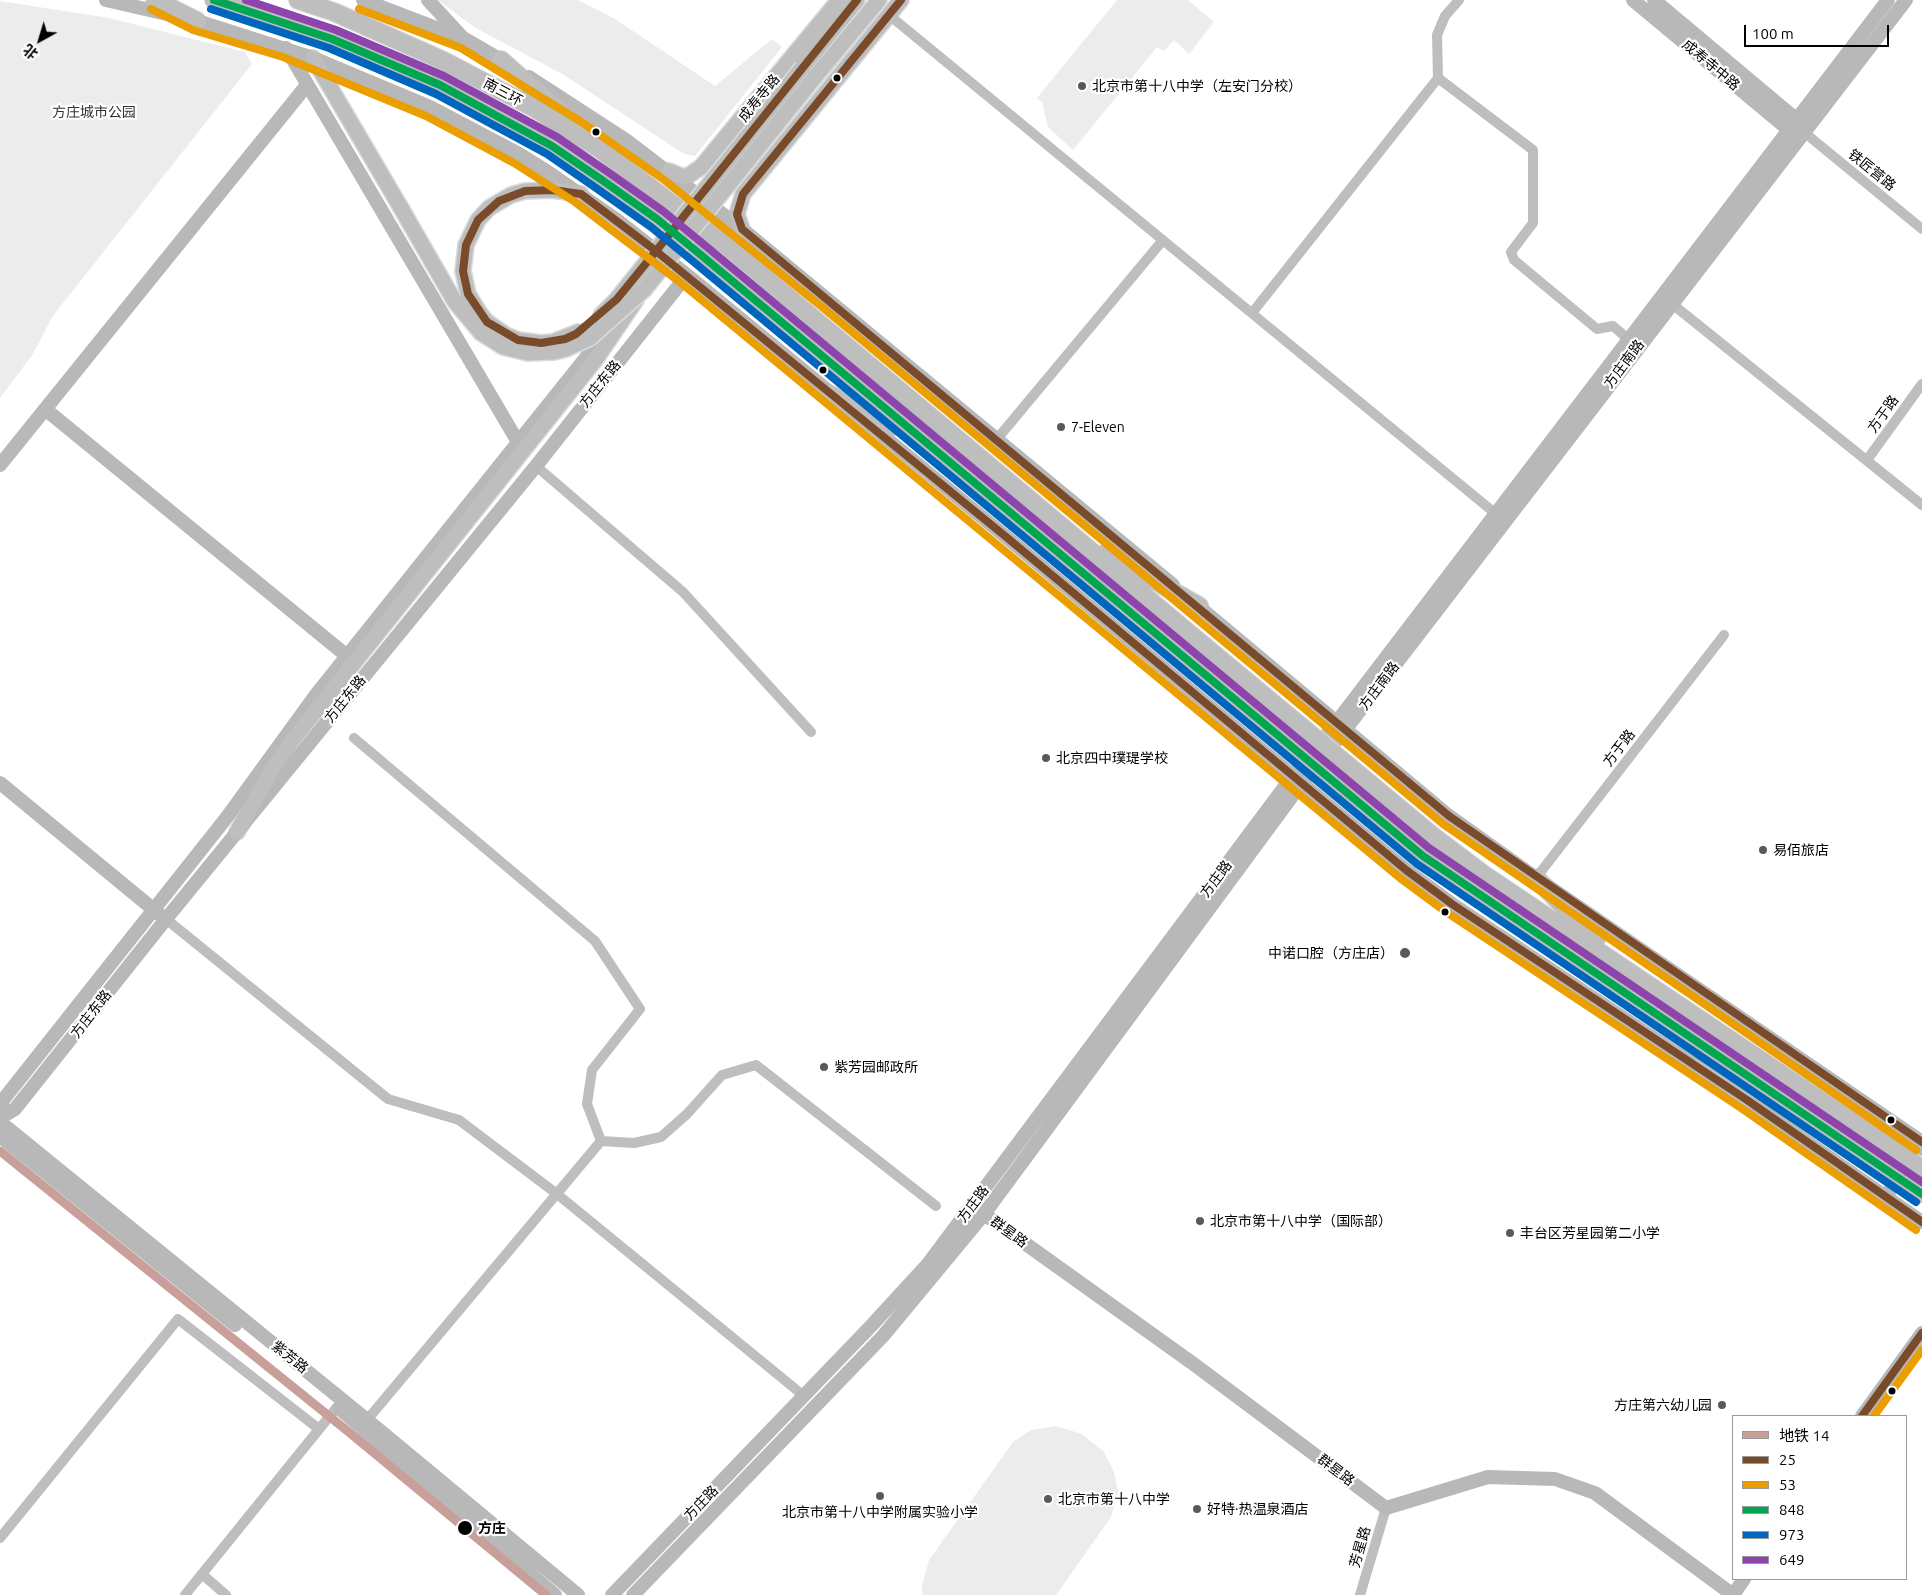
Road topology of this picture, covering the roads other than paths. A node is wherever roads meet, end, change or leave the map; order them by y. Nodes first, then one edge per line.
1 (106, 0) edge
2 (155, 0) edge
3 (214, 0) edge
4 (298, 0) edge
5 (363, 0) edge
6 (428, 0) edge
7 (839, 0) edge
8 (858, 0) edge
9 (879, 0) edge
10 (901, 0) edge
11 (1459, 0) edge
12 (1633, 0) edge
13 (1654, 0) edge
14 (1888, 0) edge
15 (1906, 0) edge
16 (889, 15) junction
17 (196, 21) junction
18 (465, 39) junction
19 (286, 48) junction
20 (313, 58) junction
21 (501, 60) junction
22 (1438, 78) junction
23 (307, 84) junction
24 (770, 84) junction
25 (807, 114) junction
26 (1792, 124) junction
27 (1805, 133) junction
28 (600, 149) junction
29 (669, 171) junction
30 (580, 194) junction
31 (742, 229) junction
32 (1922, 229) edge
33 (1163, 240) junction
34 (666, 259) junction
35 (687, 276) junction
36 (644, 290) junction
37 (1671, 304) junction
38 (1252, 314) junction
39 (1628, 339) junction
40 (1922, 384) edge
41 (832, 395) junction
42 (45, 409) junction
43 (997, 439) junction
44 (921, 440) junction
45 (518, 442) junction
46 (1867, 460) junction
47 (0, 465) edge
48 (536, 466) junction
49 (1922, 505) edge
50 (1496, 514) junction
51 (1068, 531) junction
52 (1199, 606) junction
53 (1724, 635) dead end
54 (347, 656) junction
55 (1341, 727) junction
56 (811, 732) dead end
57 (354, 738) dead end
58 (1296, 780) junction
59 (0, 782) edge
60 (237, 832) junction
61 (1536, 878) junction
62 (153, 909) junction
63 (166, 919) junction
64 (1621, 965) junction
65 (1677, 1028) junction
66 (1747, 1100) junction
67 (0, 1111) edge
68 (0, 1118) edge
69 (0, 1122) edge
70 (0, 1136) edge
71 (601, 1141) junction
72 (1922, 1142) edge
73 (1922, 1169) edge
74 (557, 1194) junction
75 (1922, 1194) edge
76 (1885, 1198) junction
77 (973, 1205) junction
78 (936, 1206) dead end
79 (984, 1214) junction
80 (1922, 1222) edge
81 (1922, 1333) edge
82 (804, 1396) junction
83 (337, 1407) junction
84 (1863, 1415) edge
85 (367, 1420) junction
86 (319, 1429) junction
87 (1386, 1508) junction
88 (0, 1538) edge
89 (202, 1574) junction
90 (1743, 1580) edge
91 (185, 1595) edge
92 (226, 1595) edge
93 (554, 1595) edge
94 (578, 1595) edge
95 (612, 1595) edge
96 (633, 1595) edge
97 (1360, 1595) edge
98 (1733, 1595) edge

1 - 17 street
2 - 17 highway
3 - 44 highway, 南三环
4 - 28 highway, 南三环
5 - 18 street
6 - 18 street
7 - 24 main road, 成寿寺路
8 - 30 main road, bridge
9 - 36 main road, bridge
10 - 16 main road
11 - 22 street
12 - 26 street, 成寿寺中路
13 - 26 street, 成寿寺中路
14 - 26 street, 方庄南路
15 - 27 street, 方庄南路
16 - 25 main road
16 - 33 street
17 - 19 street
18 - 21 street
19 - 20 street
19 - 23 street
20 - 30 street
20 - 36 main road, bridge
21 - 28 highway
21 - 29 street
22 - 38 street
22 - 39 street
23 - 42 street
23 - 45 street
24 - 25 main road
24 - 29 main road, 成寿寺路
25 - 31 main road
26 - 27 street, 成寿寺中路
26 - 39 street, 方庄南路
27 - 32 street, 铁匠营路
27 - 37 street, 方庄南路
28 - 51 highway, 南三环
29 - 31 street
30 - 34 street
31 - 43 street
33 - 38 street
33 - 43 street
34 - 35 street
34 - 45 street
35 - 41 street
35 - 48 street, 方庄东路
36 - 60 main road, bridge
37 - 46 street
37 - 55 street, 方庄南路
38 - 50 street
39 - 50 street, 方庄南路
40 - 46 street, 方于路
41 - 44 highway
41 - 58 street
42 - 47 street
42 - 54 street
43 - 52 street
44 - 65 highway, 南三环, bridge
45 - 54 street
46 - 49 street
48 - 56 street
48 - 60 street, 方庄东路
50 - 55 street, 方庄南路
51 - 52 highway
51 - 64 highway, 南三环, bridge
52 - 55 street
53 - 61 street, 方于路
54 - 62 street
55 - 58 street
55 - 61 street
57 - 71 street
58 - 66 street
58 - 77 street, 方庄路
58 - 79 street, 方庄路
59 - 62 street
60 - 63 street, 方庄东路
61 - 64 highway
61 - 72 street
62 - 63 street
62 - 67 street
63 - 68 street, 方庄东路
63 - 74 street
64 - 73 highway, 南三环, bridge
65 - 66 highway
65 - 75 highway, 南三环, bridge
66 - 76 street
69 - 85 street, 紫芳路
70 - 83 street, 紫芳路
71 - 74 street
71 - 78 street
72 - 76 street
74 - 82 street
74 - 85 street
76 - 80 street
77 - 79 street, 群星路
77 - 82 street, 方庄路
79 - 87 street, 群星路
79 - 96 street, 方庄路
81 - 84 street
82 - 95 street, 方庄路
83 - 86 street
83 - 93 street, 紫芳路
85 - 94 street, 紫芳路
86 - 88 street
86 - 89 street
87 - 97 street, 芳星路
87 - 98 street
89 - 91 street
89 - 92 street
90 - 98 street

